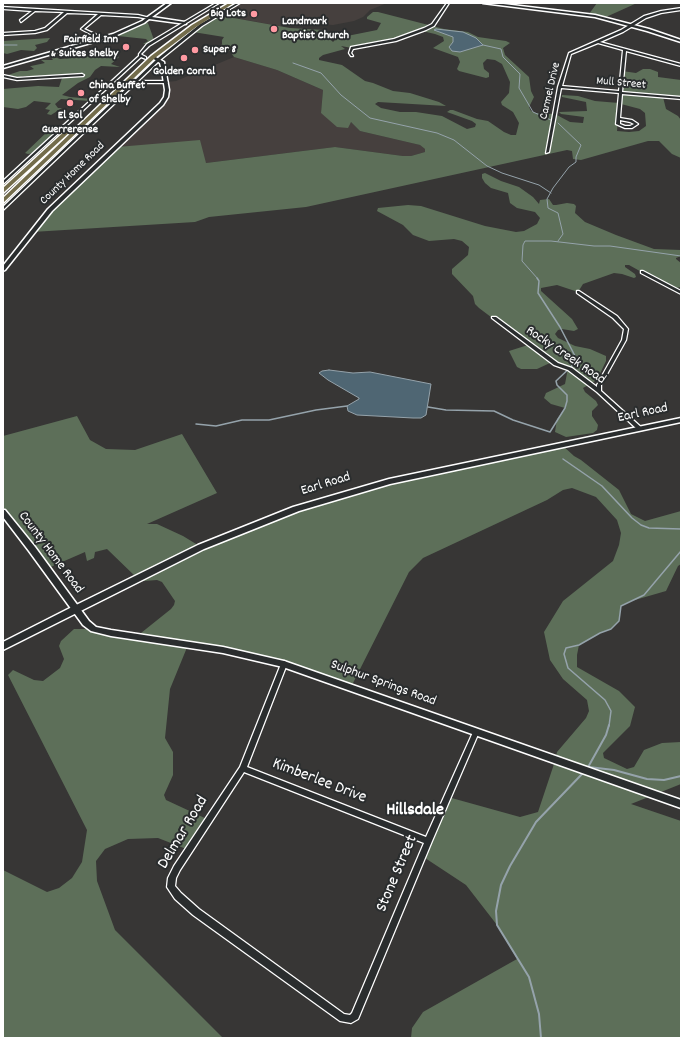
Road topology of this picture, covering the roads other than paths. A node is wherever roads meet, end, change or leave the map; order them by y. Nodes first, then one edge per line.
1 (170, 3) edge
2 (218, 3) edge
3 (224, 3) edge
4 (448, 3) edge
5 (485, 3) edge
6 (234, 4) edge
7 (3, 8) edge
8 (681, 9) edge
9 (34, 10) junction
10 (66, 12) junction
11 (100, 14) junction
12 (149, 18) junction
13 (21, 21) dead end
14 (185, 23) junction
15 (631, 25) junction
16 (3, 34) edge
17 (96, 36) dead end
18 (681, 41) edge
19 (164, 42) junction
20 (598, 42) junction
21 (625, 49) junction
22 (352, 55) dead end
23 (143, 57) junction
24 (153, 57) junction
25 (159, 59) junction
26 (681, 65) edge
27 (3, 67) edge
28 (82, 75) dead end
29 (3, 76) edge
30 (132, 81) junction
31 (166, 82) junction
32 (560, 87) junction
33 (620, 93) junction
34 (681, 98) edge
35 (619, 118) junction
36 (547, 152) dead end
37 (32, 155) junction
38 (40, 156) junction
39 (3, 183) edge
40 (3, 191) edge
41 (3, 201) edge
42 (3, 209) edge
43 (3, 269) edge
44 (642, 272) dead end
45 (578, 292) dead end
46 (681, 293) edge
47 (494, 318) dead end
48 (599, 391) junction
49 (681, 420) edge
50 (640, 429) junction
51 (4, 517) edge
52 (76, 609) junction
53 (3, 646) edge
54 (284, 664) junction
55 (476, 732) junction
56 (243, 768) junction
57 (681, 804) edge
58 (428, 841) junction
59 (343, 1018) joint

1 - 12 street
2 - 14 street
3 - 19 highway
4 - 22 street
5 - 15 main road
6 - 24 highway
6 - 25 street
7 - 9 street
8 - 15 street, Carmel Drive
9 - 10 street
9 - 13 street
10 - 11 street
10 - 16 street
11 - 12 street
11 - 17 street
12 - 14 street
12 - 27 street
14 - 23 street
15 - 18 main road
15 - 20 street, Carmel Drive
19 - 23 highway
19 - 24 highway
20 - 21 street
20 - 32 street, Carmel Drive
21 - 26 street
21 - 33 street
23 - 30 highway
23 - 37 street
23 - 38 highway
24 - 25 street
24 - 30 highway
25 - 30 street
25 - 31 street, County Home Road
28 - 29 street
30 - 31 street
30 - 41 highway
30 - 42 street
31 - 43 street, County Home Road
32 - 33 street, Mull Street
32 - 36 street, Carmel Drive
33 - 34 street, Mull Street
33 - 35 street
35 - 35 street
37 - 38 street
37 - 39 street
38 - 40 highway
44 - 46 street
45 - 48 street
47 - 48 street, Rocky Creek Road
48 - 50 street, Rocky Creek Road
49 - 50 main road, Earl Road
50 - 52 main road, Earl Road
51 - 52 street, County Home Road
52 - 53 main road, Earl Road
52 - 54 street, Sulphur Springs Road
54 - 55 street, Sulphur Springs Road
54 - 56 street, Delmar Road
55 - 57 street, Sulphur Springs Road
55 - 58 street, Stone Street
56 - 58 street, Kimberlee Drive
56 - 59 street, Delmar Road
58 - 59 street, Stone Street

